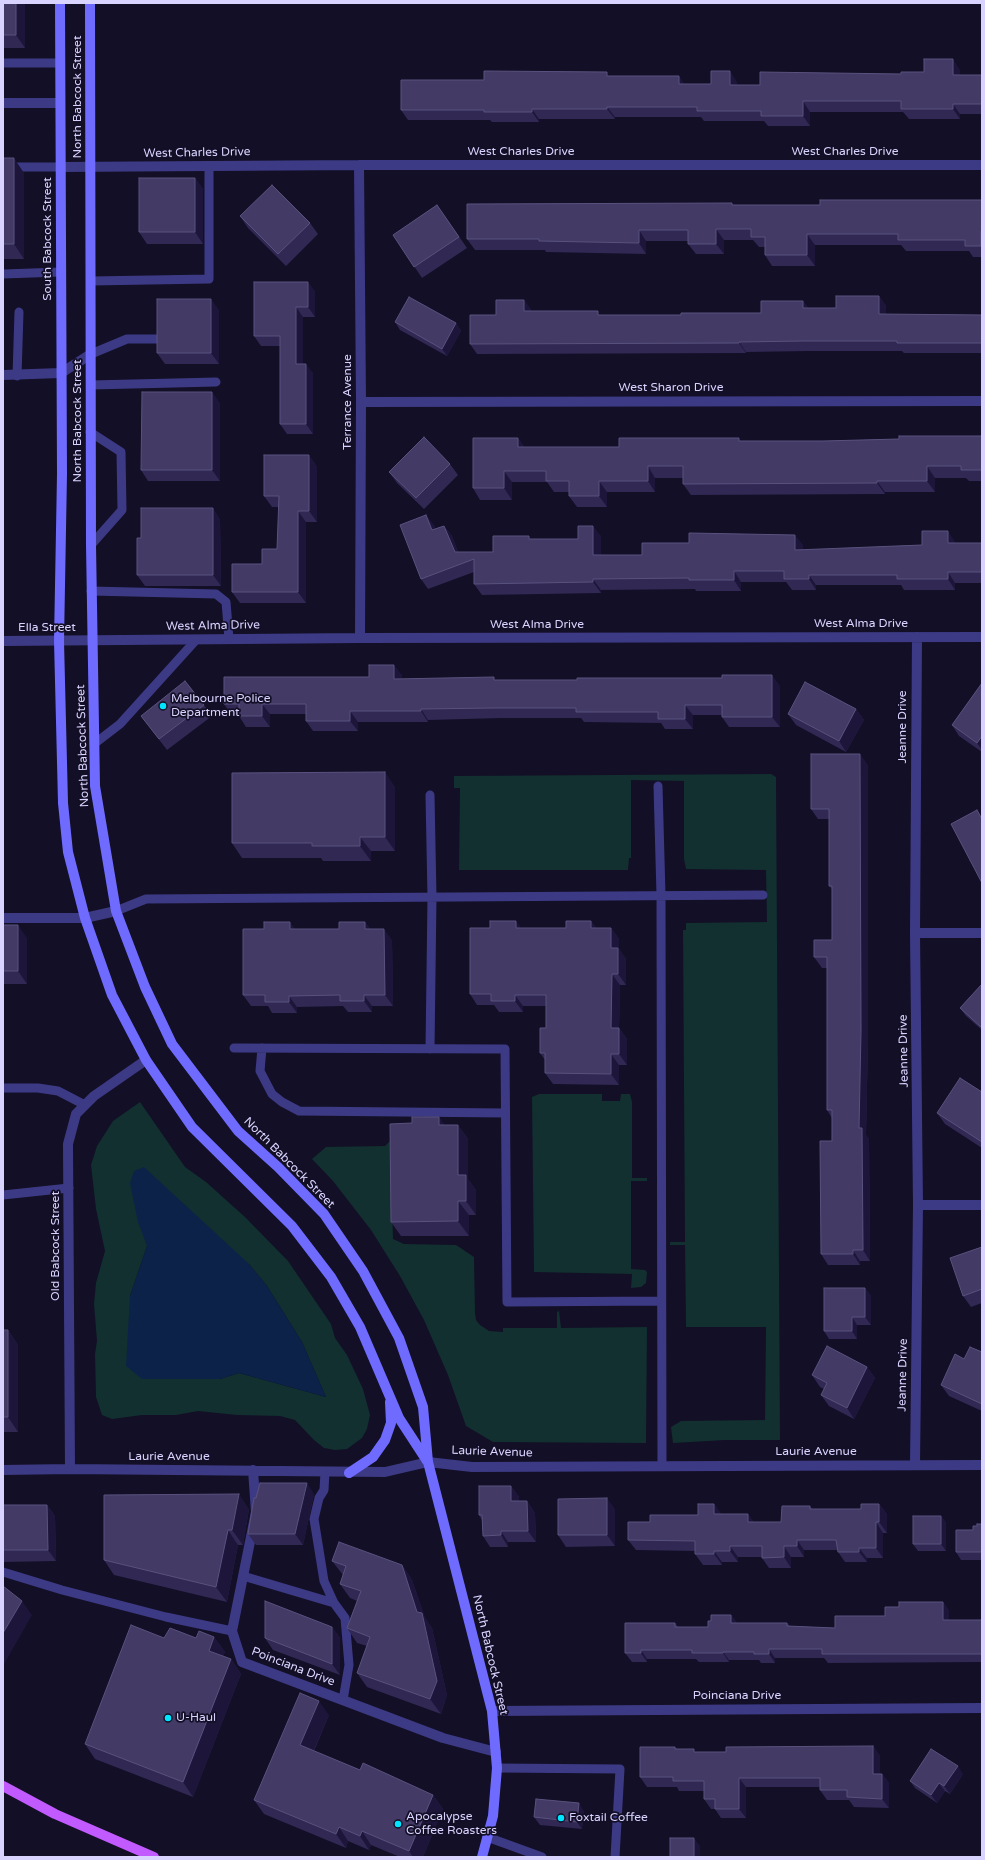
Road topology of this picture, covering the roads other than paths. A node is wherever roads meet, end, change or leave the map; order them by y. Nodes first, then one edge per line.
1 (60, 3) edge
2 (90, 3) edge
3 (3, 63) edge
4 (60, 63) junction
5 (3, 103) edge
6 (60, 103) junction
7 (359, 165) junction
8 (982, 165) edge
9 (209, 166) junction
10 (3, 167) edge
11 (60, 167) junction
12 (91, 167) junction
13 (61, 272) junction
14 (3, 274) edge
15 (91, 281) junction
16 (20, 312) dead end
17 (158, 339) edge
18 (91, 354) junction
19 (61, 373) junction
20 (3, 375) edge
21 (17, 376) junction
22 (216, 382) dead end
23 (91, 385) junction
24 (982, 401) edge
25 (361, 402) junction
26 (90, 432) junction
27 (62, 474) joint
28 (91, 545) junction
29 (91, 591) junction
30 (917, 637) junction
31 (982, 637) edge
32 (360, 638) junction
33 (229, 639) junction
34 (92, 640) junction
35 (196, 640) junction
36 (3, 641) edge
37 (59, 641) junction
38 (94, 744) junction
39 (658, 786) dead end
40 (430, 795) dead end
41 (763, 894) dead end
42 (661, 896) junction
43 (432, 897) junction
44 (116, 911) junction
45 (3, 918) edge
46 (85, 918) junction
47 (915, 933) junction
48 (982, 933) edge
49 (234, 1048) dead end
50 (262, 1048) junction
51 (430, 1049) junction
52 (146, 1060) junction
53 (3, 1088) edge
54 (85, 1105) junction
55 (505, 1113) junction
56 (69, 1188) junction
57 (3, 1195) edge
58 (918, 1205) junction
59 (982, 1205) edge
60 (661, 1301) junction
61 (389, 1396) junction
62 (428, 1462) junction
63 (915, 1465) junction
64 (982, 1465) edge
65 (662, 1466) junction
66 (70, 1469) junction
67 (3, 1470) edge
68 (253, 1470) junction
69 (325, 1472) junction
70 (349, 1473) junction
71 (3, 1572) edge
72 (243, 1576) junction
73 (334, 1603) junction
74 (232, 1631) junction
75 (343, 1700) junction
76 (982, 1708) edge
77 (492, 1711) junction
78 (496, 1752) junction
79 (497, 1768) junction
80 (3, 1786) edge
81 (487, 1837) junction
82 (539, 1856) edge
83 (154, 1857) edge
84 (482, 1857) edge
85 (616, 1857) edge

1 - 4 main road, South Babcock Street
2 - 12 main road, North Babcock Street
3 - 4 lane
4 - 6 main road, South Babcock Street
5 - 6 street
6 - 11 main road, South Babcock Street
7 - 8 street, West Charles Drive
7 - 9 street, West Charles Drive
7 - 25 street, Terrance Avenue
9 - 12 street, West Charles Drive
9 - 15 lane
10 - 11 lane
11 - 12 street, West Charles Drive
11 - 13 main road, South Babcock Street
12 - 15 main road, North Babcock Street
13 - 14 lane
13 - 19 main road, South Babcock Street
15 - 18 main road, North Babcock Street
16 - 21 lane
17 - 18 lane
18 - 19 street
18 - 23 main road, North Babcock Street
19 - 21 street
19 - 27 main road, South Babcock Street
20 - 21 street
22 - 23 lane
23 - 26 main road, North Babcock Street
24 - 25 street, West Sharon Drive
25 - 32 street, Terrance Avenue
26 - 28 main road, North Babcock Street
26 - 28 lane
27 - 37 main road, North Babcock Street
28 - 29 main road, North Babcock Street
29 - 33 lane
29 - 34 main road, North Babcock Street
30 - 31 street, West Alma Drive
30 - 32 street, West Alma Drive
30 - 47 street, Jeanne Drive
32 - 33 street, West Alma Drive
33 - 35 street, West Alma Drive
34 - 35 street, West Alma Drive
34 - 37 street, Ella Street
34 - 38 main road, North Babcock Street
35 - 38 lane
36 - 37 street, Ella Street
37 - 46 main road, North Babcock Street
38 - 44 main road, North Babcock Street
39 - 42 lane
40 - 43 lane
41 - 42 lane
42 - 43 lane
42 - 60 lane
43 - 44 lane
43 - 51 lane
44 - 46 street
44 - 62 main road, North Babcock Street
45 - 46 street
46 - 52 main road, North Babcock Street
47 - 48 street
47 - 58 street, Jeanne Drive
49 - 50 lane
50 - 51 lane
50 - 55 lane
51 - 55 lane
52 - 54 street, Old Babcock Street
52 - 61 main road, North Babcock Street
53 - 54 lane
54 - 56 street, Old Babcock Street
55 - 60 lane
56 - 57 lane
56 - 66 street, Old Babcock Street
58 - 59 street
58 - 63 street, Jeanne Drive
60 - 65 lane
61 - 62 main road, North Babcock Street
61 - 70 main road
62 - 65 street, Laurie Avenue
62 - 70 street, Laurie Avenue
62 - 77 main road, North Babcock Street
63 - 64 street, Laurie Avenue
63 - 65 street, Laurie Avenue
66 - 67 street, Laurie Avenue
66 - 68 street, Laurie Avenue
68 - 69 street, Laurie Avenue
68 - 72 street, Poinciana Drive
69 - 70 street, Laurie Avenue
69 - 73 lane
71 - 74 lane
72 - 73 lane
72 - 74 street, Poinciana Drive
73 - 75 lane
74 - 75 street, Poinciana Drive
75 - 78 street, Poinciana Drive
76 - 77 street, Poinciana Drive
77 - 78 main road, North Babcock Street
78 - 79 main road, North Babcock Street
79 - 81 main road, North Babcock Street
79 - 85 lane
80 - 83 main road
81 - 82 lane
81 - 84 main road, North Babcock Street

